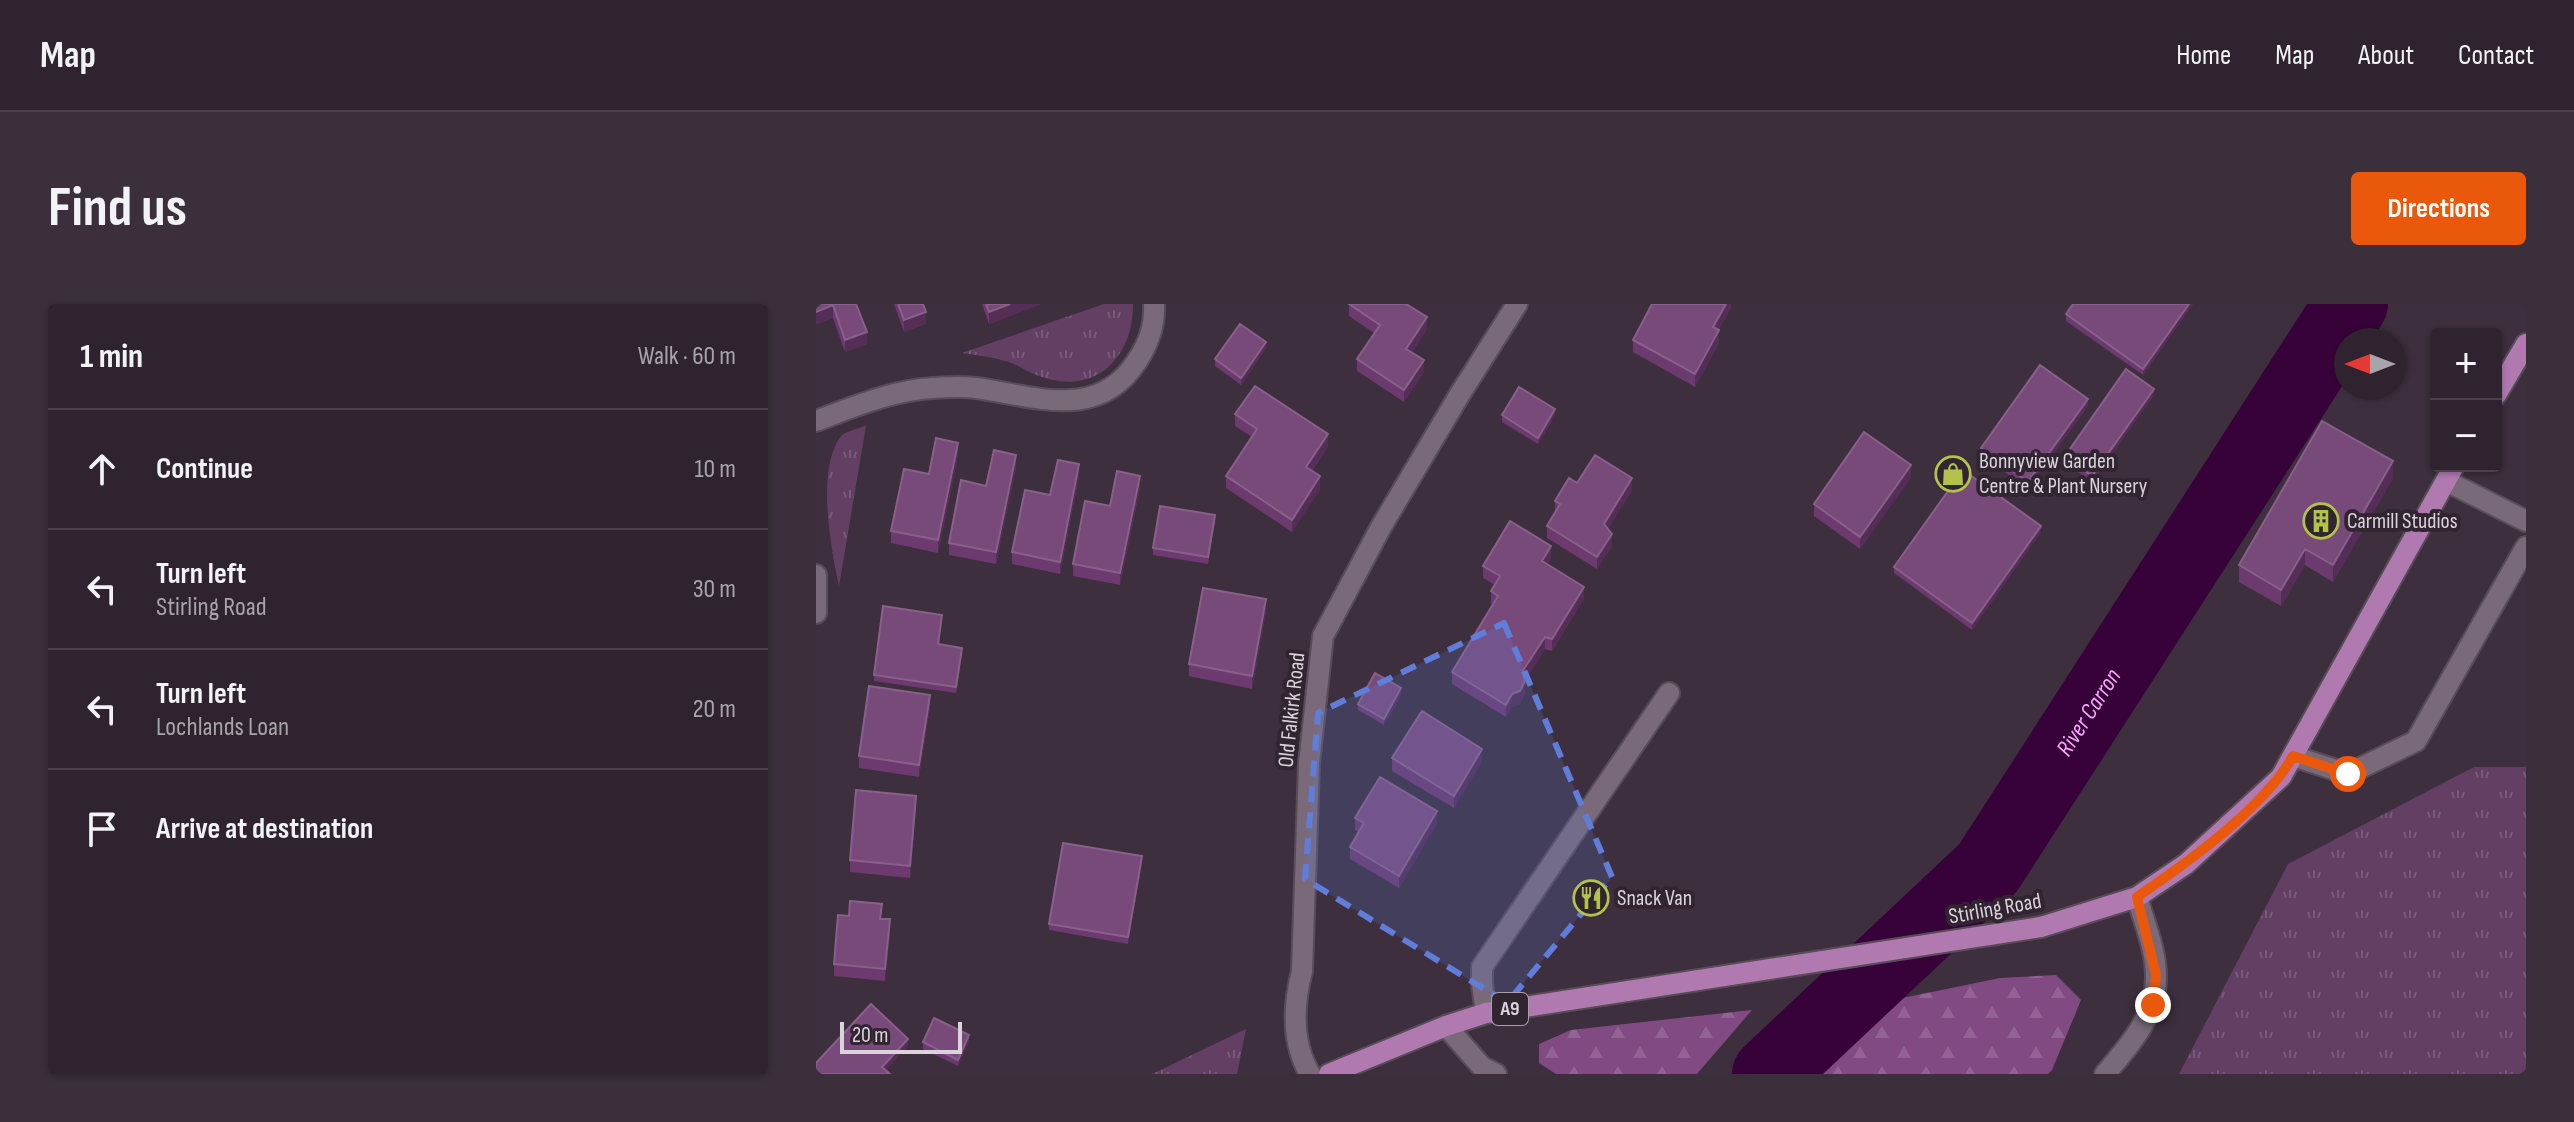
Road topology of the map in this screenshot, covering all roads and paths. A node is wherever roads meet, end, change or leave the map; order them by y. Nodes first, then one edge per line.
1 (1154, 304) edge
2 (1517, 304) edge
3 (2526, 344) edge
4 (2502, 385) edge
5 (816, 421) edge
6 (2450, 473) edge
7 (2526, 521) edge
8 (2526, 547) edge
9 (816, 575) edge
10 (816, 613) edge
11 (1669, 693) dead end
12 (2293, 756) junction
13 (2137, 897) junction
14 (1486, 1013) junction
15 (1446, 1026) junction
16 (1310, 1074) edge
17 (1329, 1074) edge
18 (1496, 1074) edge
19 (2105, 1074) edge

1 - 5 street
2 - 16 street, Old Falkirk Road
3 - 4 main road
6 - 7 street
6 - 12 main road, Stirling Road / A9
8 - 12 street
9 - 10 street
11 - 14 street
12 - 13 main road, Stirling Road / A9
13 - 14 main road, Stirling Road / A9
13 - 19 street
14 - 15 main road, Stirling Road / A9
15 - 17 main road, Stirling Road / A9
15 - 18 street

